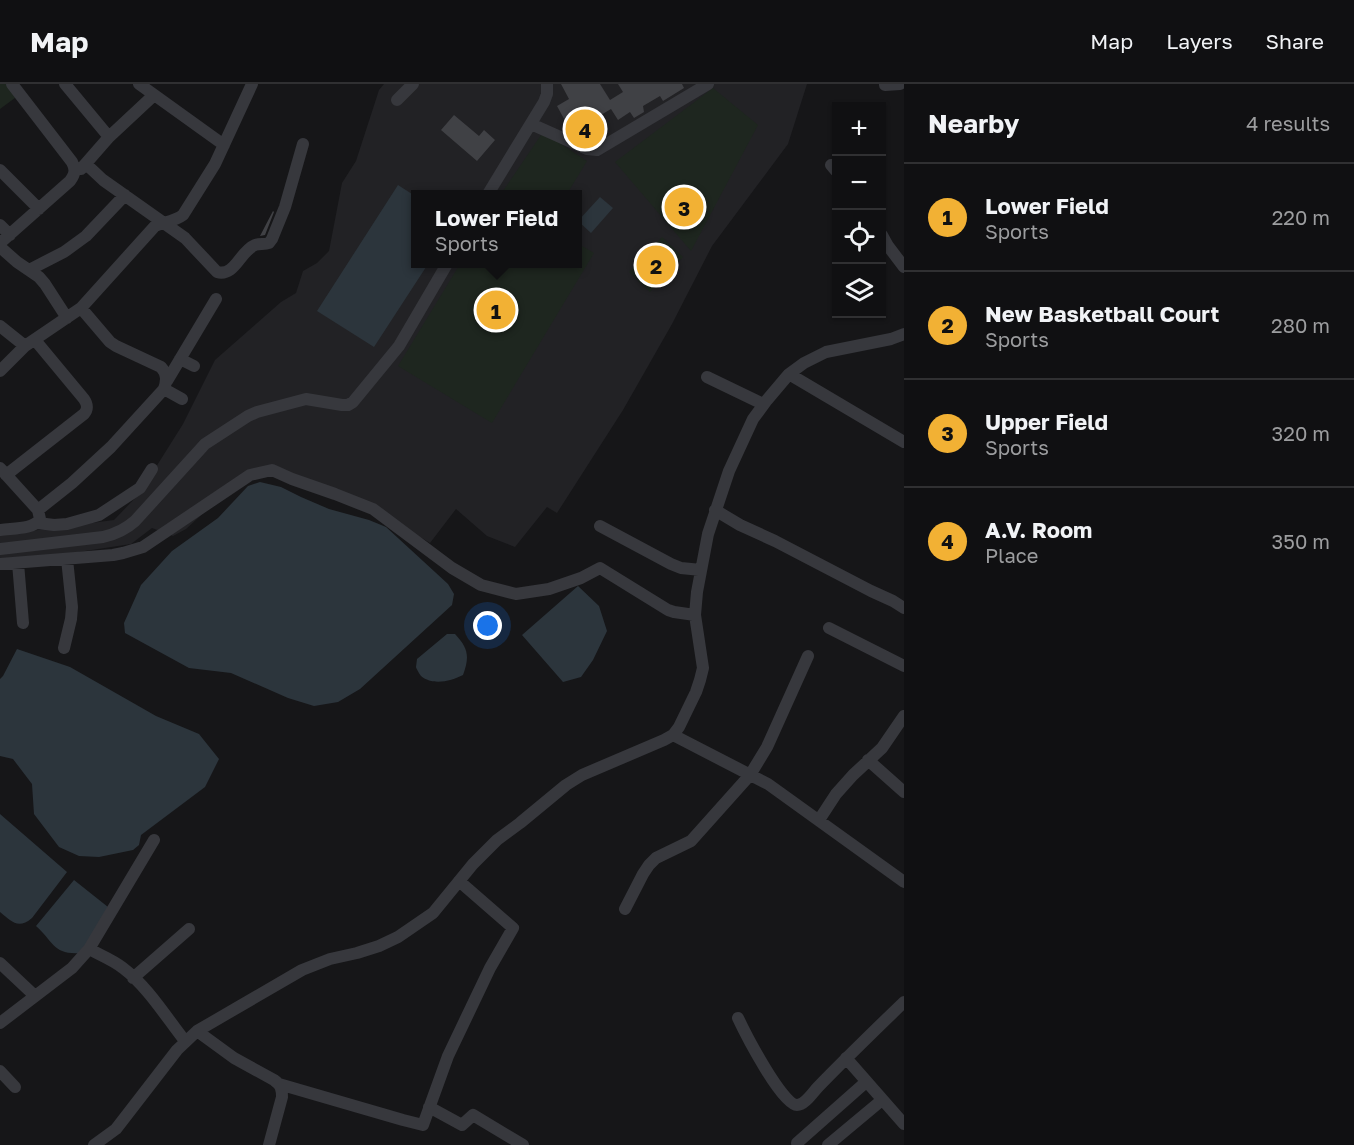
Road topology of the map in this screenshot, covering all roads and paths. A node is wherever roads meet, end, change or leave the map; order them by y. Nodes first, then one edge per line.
1 (12, 84) edge
2 (65, 84) edge
3 (139, 84) edge
4 (252, 84) edge
5 (412, 84) edge
6 (547, 84) edge
7 (708, 84) edge
8 (900, 84) edge
9 (885, 86) dead end
10 (154, 95) junction
11 (397, 100) dead end
12 (531, 124) junction
13 (109, 137) junction
14 (303, 144) dead end
15 (224, 145) junction
16 (86, 164) junction
17 (0, 170) edge
18 (74, 175) junction
19 (491, 190) edge
20 (125, 195) junction
21 (39, 209) junction
22 (164, 222) junction
23 (0, 225) edge
24 (3, 242) edge
25 (886, 242) edge
26 (904, 267) edge
27 (445, 268) edge
28 (29, 270) junction
29 (216, 299) dead end
30 (81, 308) junction
31 (67, 318) junction
32 (0, 326) edge
33 (904, 334) edge
34 (30, 343) junction
35 (180, 359) junction
36 (194, 366) dead end
37 (0, 371) edge
38 (789, 374) junction
39 (708, 376) dead end
40 (165, 385) junction
41 (182, 399) dead end
42 (764, 404) junction
43 (904, 442) edge
44 (152, 469) dead end
45 (3, 471) edge
46 (715, 510) junction
47 (38, 517) junction
48 (600, 526) dead end
49 (0, 530) edge
50 (0, 549) edge
51 (67, 559) junction
52 (18, 563) junction
53 (0, 564) edge
54 (701, 570) junction
55 (904, 608) edge
56 (695, 615) junction
57 (22, 623) dead end
58 (830, 628) dead end
59 (64, 648) dead end
60 (808, 656) dead end
61 (904, 666) edge
62 (904, 716) edge
63 (673, 735) junction
64 (868, 760) junction
65 (750, 775) junction
66 (904, 792) edge
67 (819, 820) junction
68 (154, 840) dead end
69 (459, 881) junction
70 (904, 882) edge
71 (626, 909) dead end
72 (189, 928) dead end
73 (89, 950) junction
74 (0, 963) edge
75 (133, 978) junction
76 (35, 996) junction
77 (904, 1002) edge
78 (738, 1018) dead end
79 (0, 1023) edge
80 (196, 1031) junction
81 (185, 1041) junction
82 (846, 1058) junction
83 (0, 1071) edge
84 (867, 1082) junction
85 (279, 1084) junction
86 (15, 1087) dead end
87 (882, 1100) junction
88 (429, 1107) junction
89 (904, 1124) edge
90 (797, 1143) dead end
91 (94, 1145) edge
92 (269, 1145) edge
93 (523, 1145) edge
94 (828, 1145) edge

1 - 18 street
2 - 13 street
3 - 10 street
4 - 15 street
5 - 11 street
6 - 12 street
7 - 12 street
8 - 9 street
10 - 13 street
10 - 15 street
12 - 19 street
13 - 16 street
14 - 22 street
15 - 22 street
16 - 18 street
16 - 20 street
17 - 21 street
18 - 21 street
20 - 22 street
20 - 28 street
21 - 24 street
22 - 30 street
23 - 24 street
24 - 28 street
25 - 26 street
27 - 50 street
28 - 31 street
29 - 35 street
30 - 31 street
30 - 40 street
31 - 34 street
32 - 34 street
33 - 38 street
34 - 37 street
34 - 45 street
35 - 36 street
35 - 40 street
38 - 42 street
38 - 43 street
39 - 42 street
40 - 41 street
40 - 47 street
42 - 46 street
44 - 47 street
45 - 47 street
46 - 54 street
46 - 55 street
47 - 49 street
48 - 54 street
51 - 52 street
51 - 56 street
51 - 59 street
52 - 53 street
52 - 57 street
54 - 56 street
56 - 63 street
58 - 61 street
60 - 65 street
62 - 64 street
63 - 65 street
63 - 69 street
64 - 66 street
64 - 67 street
65 - 67 street
65 - 71 street
67 - 70 street
68 - 73 street
69 - 80 street
69 - 88 street
72 - 75 street
73 - 75 street
73 - 76 street
74 - 76 street
75 - 81 street
76 - 79 street
77 - 82 street
78 - 82 street
80 - 81 street
80 - 85 street
81 - 91 street
82 - 84 street
83 - 86 street
84 - 87 street
84 - 90 street
85 - 88 street
85 - 92 street
87 - 89 street
87 - 94 street
88 - 93 street

